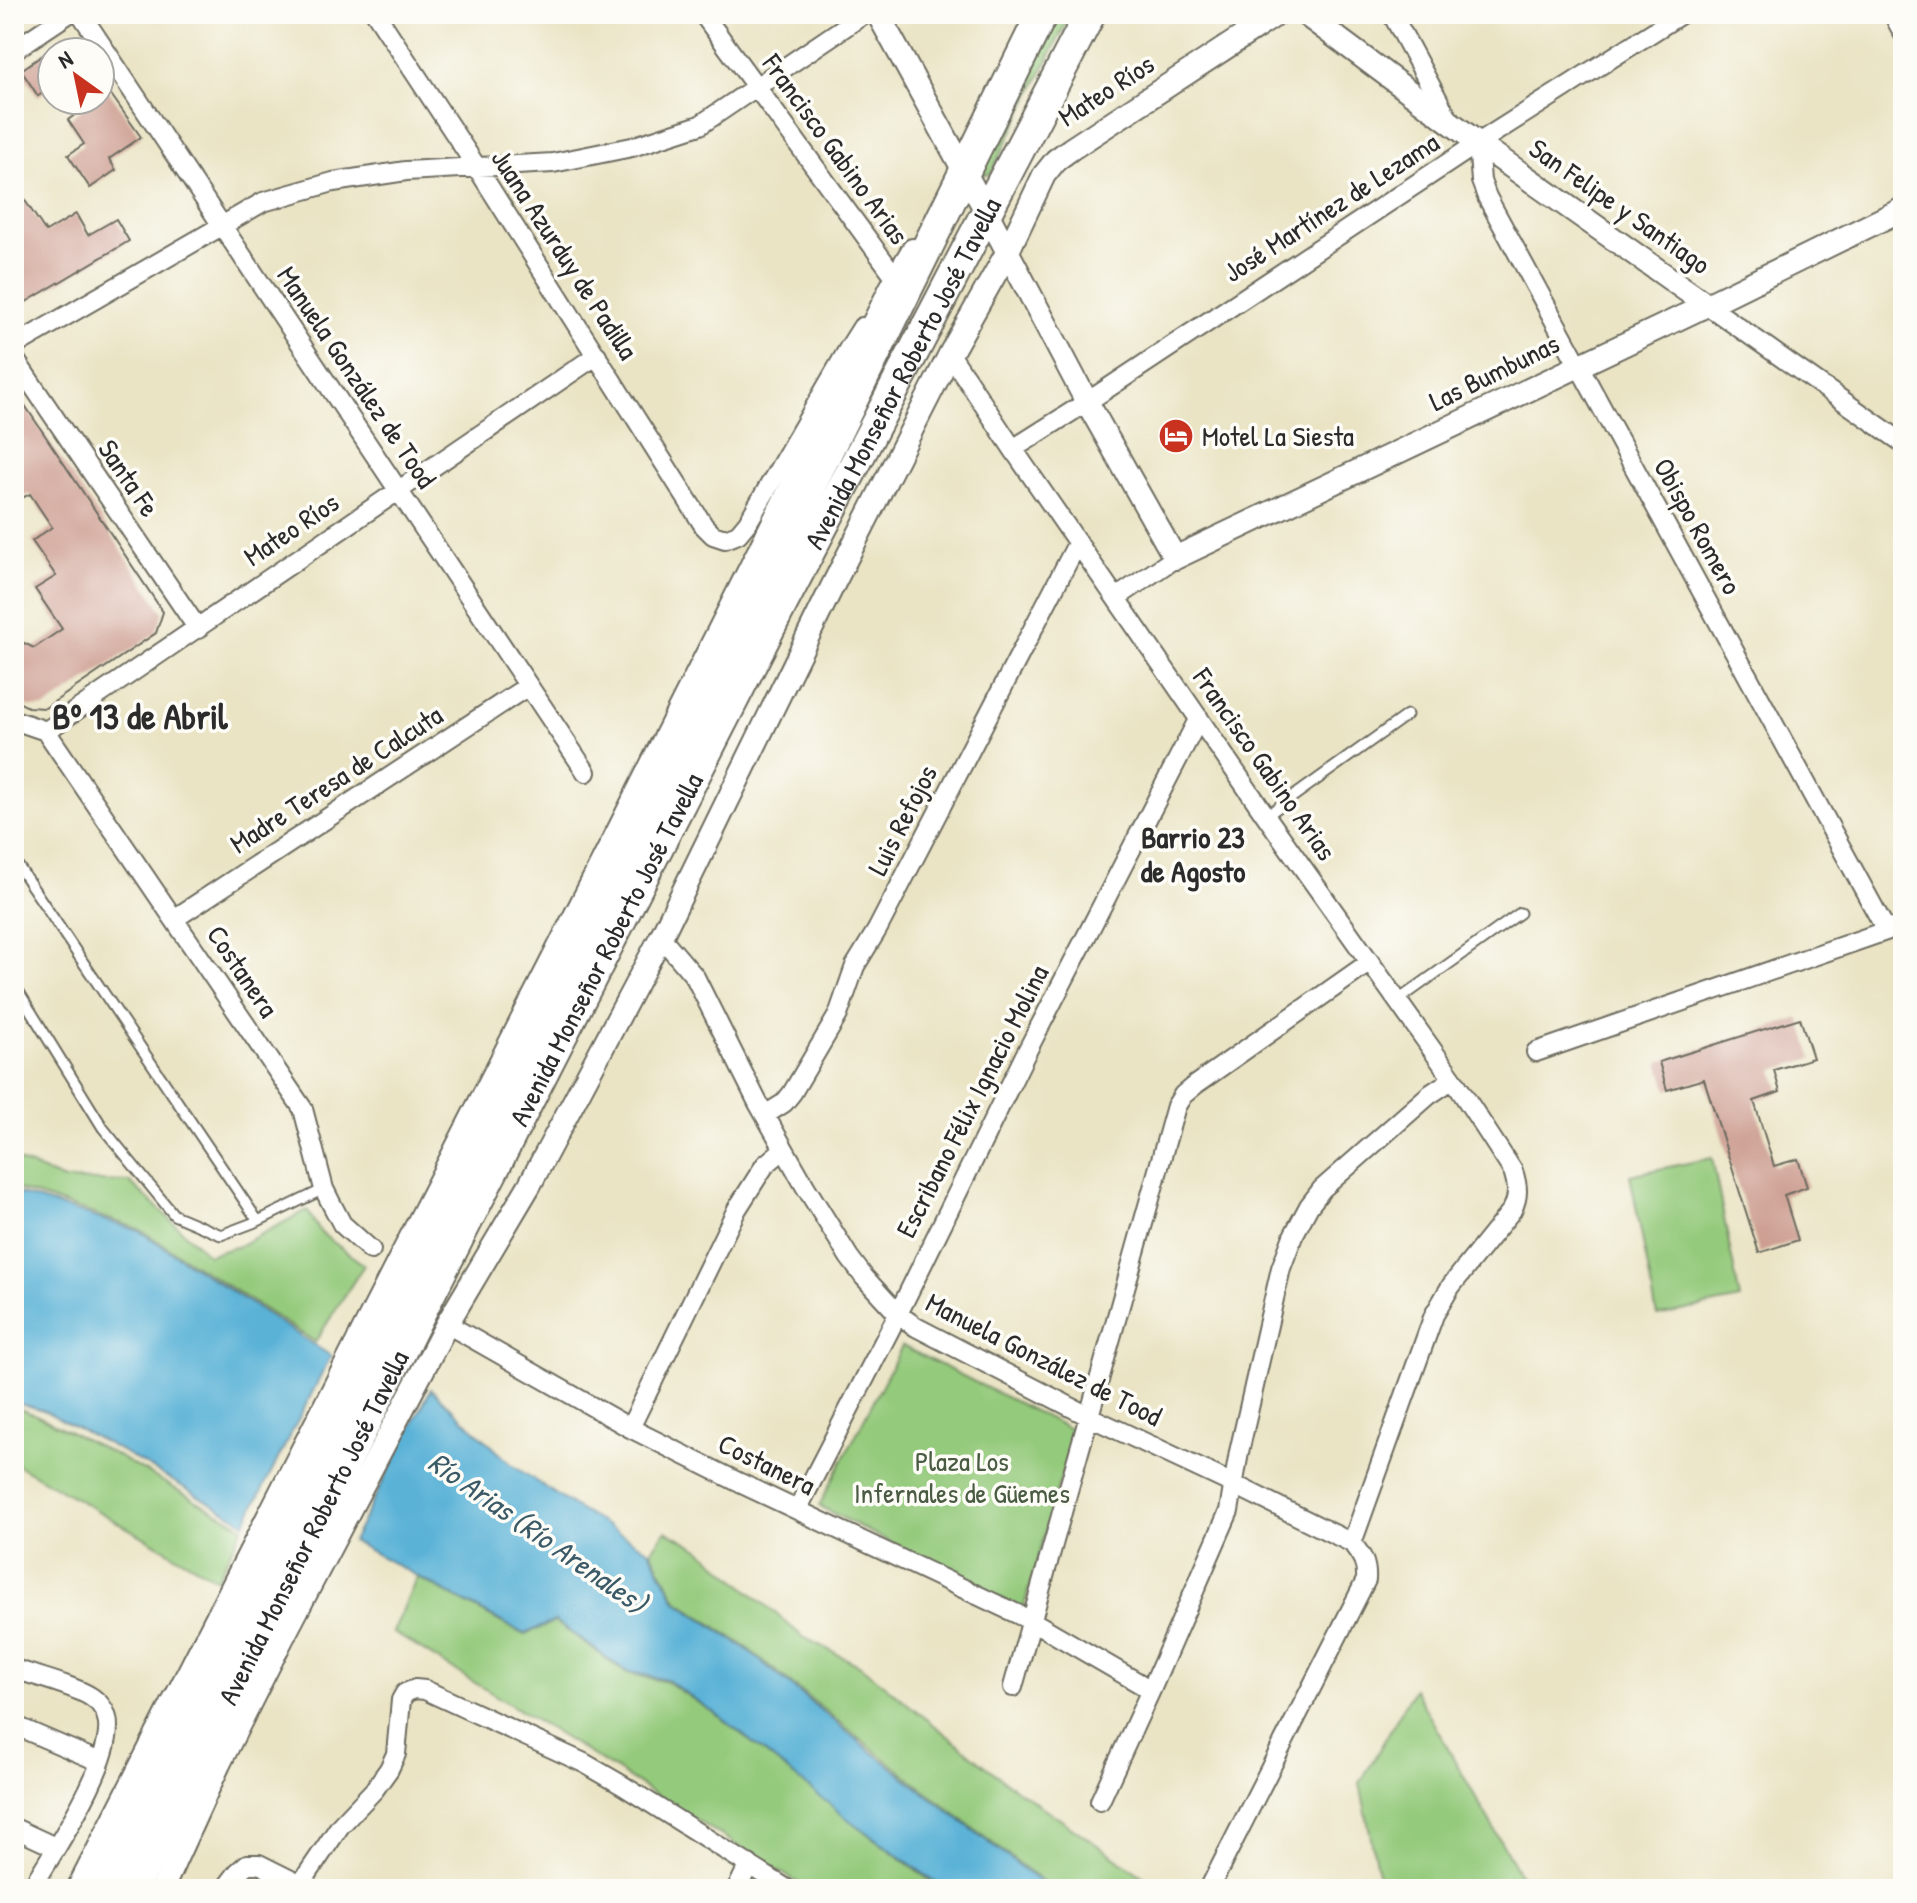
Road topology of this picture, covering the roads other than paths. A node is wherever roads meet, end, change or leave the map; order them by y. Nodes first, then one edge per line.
1 (68, 14) edge
2 (81, 14) edge
3 (376, 14) edge
4 (703, 14) edge
5 (864, 14) edge
6 (878, 14) edge
7 (1042, 14) edge
8 (1090, 14) edge
9 (1277, 14) edge
10 (1305, 14) edge
11 (1392, 14) edge
12 (1644, 14) edge
13 (1681, 14) edge
14 (1893, 14) edge
15 (1654, 32) junction
16 (1903, 33) edge
17 (14, 50) edge
18 (755, 86) junction
19 (1451, 123) junction
20 (1478, 143) junction
21 (476, 166) junction
22 (964, 172) junction
23 (1903, 209) edge
24 (986, 211) junction
25 (223, 225) junction
26 (1008, 251) junction
27 (896, 278) junction
28 (1707, 305) junction
29 (14, 346) edge
30 (950, 354) junction
31 (597, 355) junction
32 (14, 358) edge
33 (1578, 365) junction
34 (1087, 402) junction
35 (1903, 443) edge
36 (1013, 449) junction
37 (399, 491) junction
38 (1078, 542) junction
39 (1175, 558) junction
40 (1116, 598) junction
41 (198, 629) junction
42 (528, 686) junction
43 (1407, 715) dead end
44 (1199, 718) junction
45 (14, 720) edge
46 (46, 731) junction
47 (586, 772) dead end
48 (1266, 816) junction
49 (14, 860) edge
50 (1520, 913) dead end
51 (174, 919) junction
52 (1895, 927) edge
53 (661, 937) junction
54 (1370, 962) junction
55 (14, 984) edge
56 (1397, 1001) junction
57 (1536, 1052) dead end
58 (1453, 1079) junction
59 (765, 1115) junction
60 (784, 1149) junction
61 (324, 1189) junction
62 (258, 1221) junction
63 (371, 1250) dead end
64 (396, 1312) junction
65 (898, 1314) junction
66 (447, 1324) junction
67 (1090, 1417) junction
68 (630, 1428) junction
69 (1235, 1485) junction
70 (797, 1510) junction
71 (1352, 1543) junction
72 (1032, 1621) junction
73 (252, 1623) junction
74 (14, 1669) edge
75 (1013, 1687) dead end
76 (1151, 1690) junction
77 (14, 1725) edge
78 (100, 1762) junction
79 (1100, 1801) dead end
80 (14, 1828) edge
81 (55, 1847) junction
82 (749, 1864) junction
83 (304, 1887) edge
84 (31, 1889) edge
85 (78, 1889) edge
86 (105, 1889) edge
87 (133, 1889) edge
88 (162, 1889) edge
89 (225, 1889) edge
90 (737, 1889) edge
91 (787, 1889) edge
92 (1209, 1889) edge

1 - 17 street
2 - 25 street, Manuela González de Tood
3 - 21 street, Juana Azurduy de Padilla
4 - 18 street, Francisco Gabino Arias
5 - 18 street
6 - 22 street
7 - 22 highway, Avenida Monseñor Roberto José Tavella
8 - 24 highway, Avenida Monseñor Roberto José Tavella
9 - 26 street, Mateo Ríos
10 - 19 street, San Felipe y Santiago
11 - 19 street
12 - 15 street
13 - 15 street, José Martínez de Lezama
14 - 16 street
15 - 20 street, José Martínez de Lezama
18 - 21 street
18 - 27 street, Francisco Gabino Arias
19 - 20 street, San Felipe y Santiago
20 - 28 street, San Felipe y Santiago
20 - 33 street, Obispo Romero
20 - 34 street, José Martínez de Lezama
21 - 25 street
21 - 31 street, Juana Azurduy de Padilla
22 - 24 street
22 - 27 street
22 - 64 highway, Avenida Monseñor Roberto José Tavella
23 - 28 street, Las Bumbunas
24 - 26 street
24 - 64 highway, Avenida Monseñor Roberto José Tavella
25 - 29 street
25 - 37 street, Manuela González de Tood
26 - 30 street, Mateo Ríos
26 - 34 street
27 - 31 street, Juana Azurduy de Padilla
27 - 64 street
28 - 33 street, Las Bumbunas
28 - 35 street, San Felipe y Santiago
30 - 36 street, Francisco Gabino Arias
30 - 53 street, Mateo Ríos
31 - 37 street, Mateo Ríos
32 - 41 street, Santa Fe
33 - 39 street, Las Bumbunas
33 - 52 street, Obispo Romero
34 - 36 street, José Martínez de Lezama
34 - 39 street
36 - 38 street, Francisco Gabino Arias
37 - 41 street, Mateo Ríos
37 - 42 street, Manuela González de Tood
38 - 40 street, Francisco Gabino Arias
38 - 59 street, Luis Refojos
39 - 40 street, Las Bumbunas
40 - 44 street, Francisco Gabino Arias
41 - 46 street, Mateo Ríos
42 - 47 street, Manuela González de Tood
42 - 51 street, Madre Teresa de Calcuta
43 - 48 lane
44 - 48 street, Francisco Gabino Arias
44 - 65 street, Escribano Félix Ignacio Molina
45 - 46 street
46 - 51 street, Costanera
48 - 54 street, Francisco Gabino Arias
49 - 62 lane
50 - 56 lane
51 - 61 street, Costanera
52 - 57 street
53 - 59 street, Manuela González de Tood
53 - 66 street, Mateo Ríos
54 - 56 street, Francisco Gabino Arias
54 - 67 street
55 - 62 lane
56 - 58 street, Francisco Gabino Arias
58 - 69 street
58 - 71 street, Francisco Gabino Arias
59 - 60 street, Manuela González de Tood
60 - 65 street, Manuela González de Tood
60 - 68 street
61 - 62 lane
61 - 63 street, Costanera
64 - 73 highway, Avenida Monseñor Roberto José Tavella
64 - 73 street
65 - 67 street, Manuela González de Tood
65 - 70 street, Escribano Félix Ignacio Molina
66 - 68 street, Costanera
66 - 73 street, Mateo Ríos
67 - 69 street, Manuela González de Tood
67 - 72 street
68 - 70 street, Costanera
69 - 71 street, Manuela González de Tood
69 - 76 street
70 - 72 street, Costanera
71 - 92 street
72 - 75 street
72 - 76 street, Costanera
73 - 85 street
73 - 86 highway, Avenida Monseñor Roberto José Tavella
73 - 87 highway, Avenida Monseñor Roberto José Tavella
73 - 88 street
74 - 78 street
76 - 79 street
77 - 78 street
78 - 81 street
80 - 81 street
81 - 84 street
82 - 83 street
82 - 90 street
82 - 91 street
83 - 89 street

